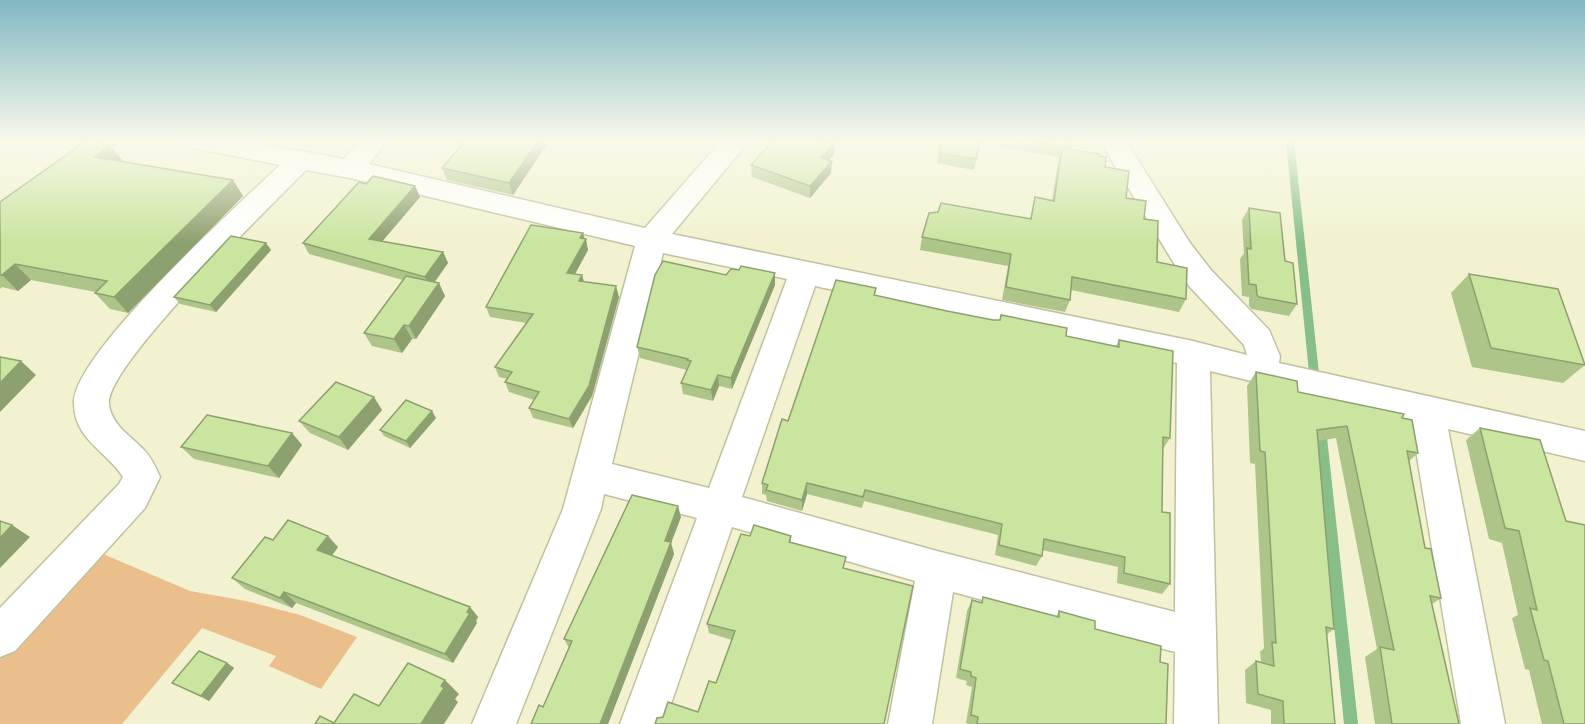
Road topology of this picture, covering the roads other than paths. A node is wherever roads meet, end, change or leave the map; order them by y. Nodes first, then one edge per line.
1 (285, 175) edge
2 (375, 175) edge
3 (707, 175) edge
4 (1134, 175) edge
5 (651, 240) junction
6 (805, 271) junction
7 (1193, 354) junction
8 (1261, 372) junction
9 (1427, 410) junction
10 (1585, 446) edge
11 (590, 474) junction
12 (719, 507) junction
13 (937, 569) junction
14 (0, 637) edge
15 (1195, 637) junction
16 (494, 724) edge
17 (642, 724) edge
18 (910, 724) edge
19 (1196, 724) edge
20 (1483, 724) edge

1 - 14 street
2 - 5 street
3 - 5 street
4 - 8 street
5 - 6 street
5 - 11 street
6 - 7 street
6 - 12 street
7 - 8 street
7 - 15 street
8 - 9 street
9 - 10 street
9 - 20 street
11 - 12 street
11 - 16 street
12 - 13 street
12 - 17 street
13 - 15 street
13 - 18 street
15 - 19 street

